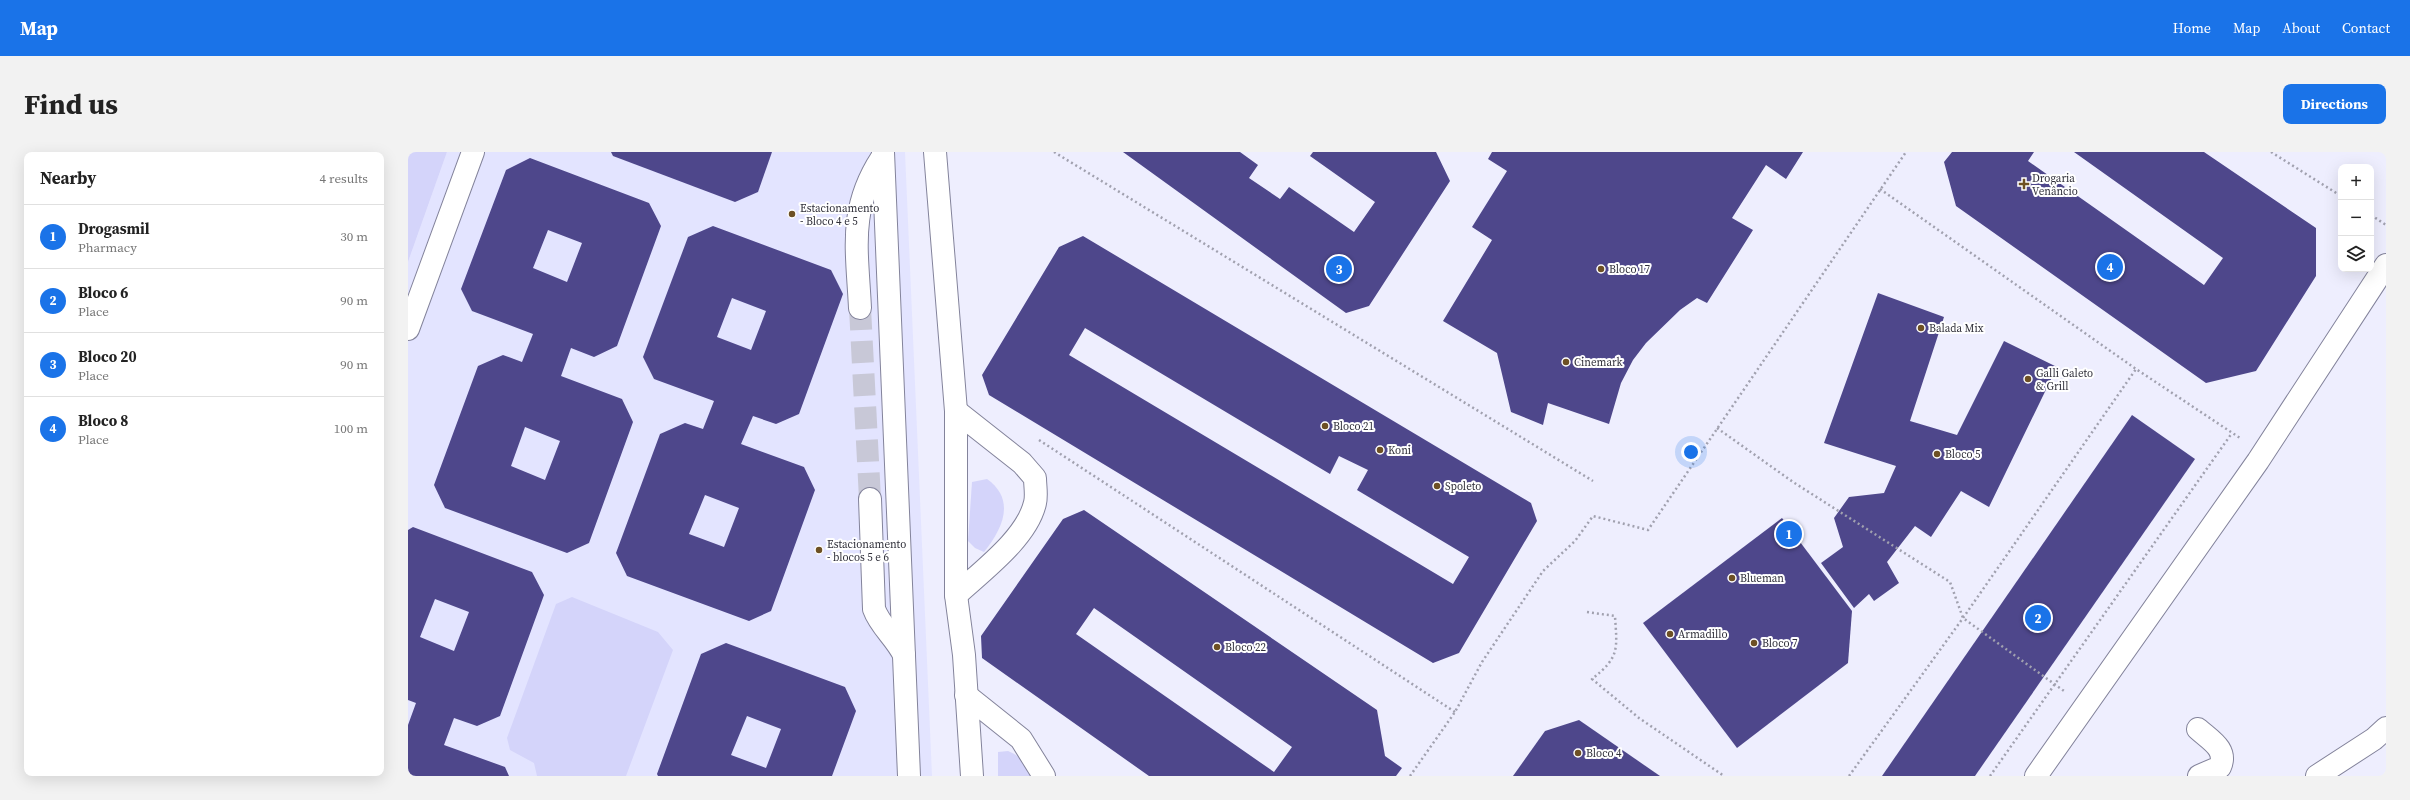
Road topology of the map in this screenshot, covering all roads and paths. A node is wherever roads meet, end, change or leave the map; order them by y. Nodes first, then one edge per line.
1 (473, 152) edge
2 (935, 152) edge
3 (1054, 152) edge
4 (1906, 152) edge
5 (2271, 152) edge
6 (883, 154) edge
7 (1880, 189) junction
8 (2338, 194) edge
9 (2374, 217) edge
10 (2386, 225) edge
11 (2386, 265) edge
12 (860, 308) tunnel mouth
13 (408, 329) edge
14 (2136, 369) junction
15 (956, 412) junction
16 (1717, 428) junction
17 (2232, 433) junction
18 (1033, 436) dead end
19 (2262, 453) junction
20 (1593, 481) dead end
21 (870, 499) tunnel mouth
22 (956, 594) junction
23 (1587, 612) dead end
24 (1963, 618) junction
25 (904, 655) junction
26 (2046, 679) dead end
27 (966, 695) junction
28 (1455, 712) junction
29 (2386, 728) edge
30 (2198, 729) dead end
31 (909, 776) edge
32 (972, 776) edge
33 (1044, 776) edge
34 (1410, 776) edge
35 (1724, 776) edge
36 (1849, 776) edge
37 (1990, 776) edge
38 (2036, 776) edge
39 (2199, 776) edge
40 (2317, 776) edge

1 - 13 lane
2 - 15 lane
3 - 20 path
4 - 7 path
5 - 8 path
6 - 12 lane
6 - 25 lane
7 - 14 path
7 - 16 path
9 - 10 path
11 - 19 lane
14 - 17 path
14 - 24 path
15 - 22 lane
15 - 22 lane
16 - 24 path
16 - 28 path
17 - 19 path
17 - 37 path
18 - 28 path
19 - 38 lane
21 - 25 lane
22 - 27 lane
23 - 35 path
24 - 26 path
24 - 36 path
25 - 31 lane
27 - 32 lane
27 - 33 lane
28 - 34 path
29 - 40 lane
30 - 39 lane

